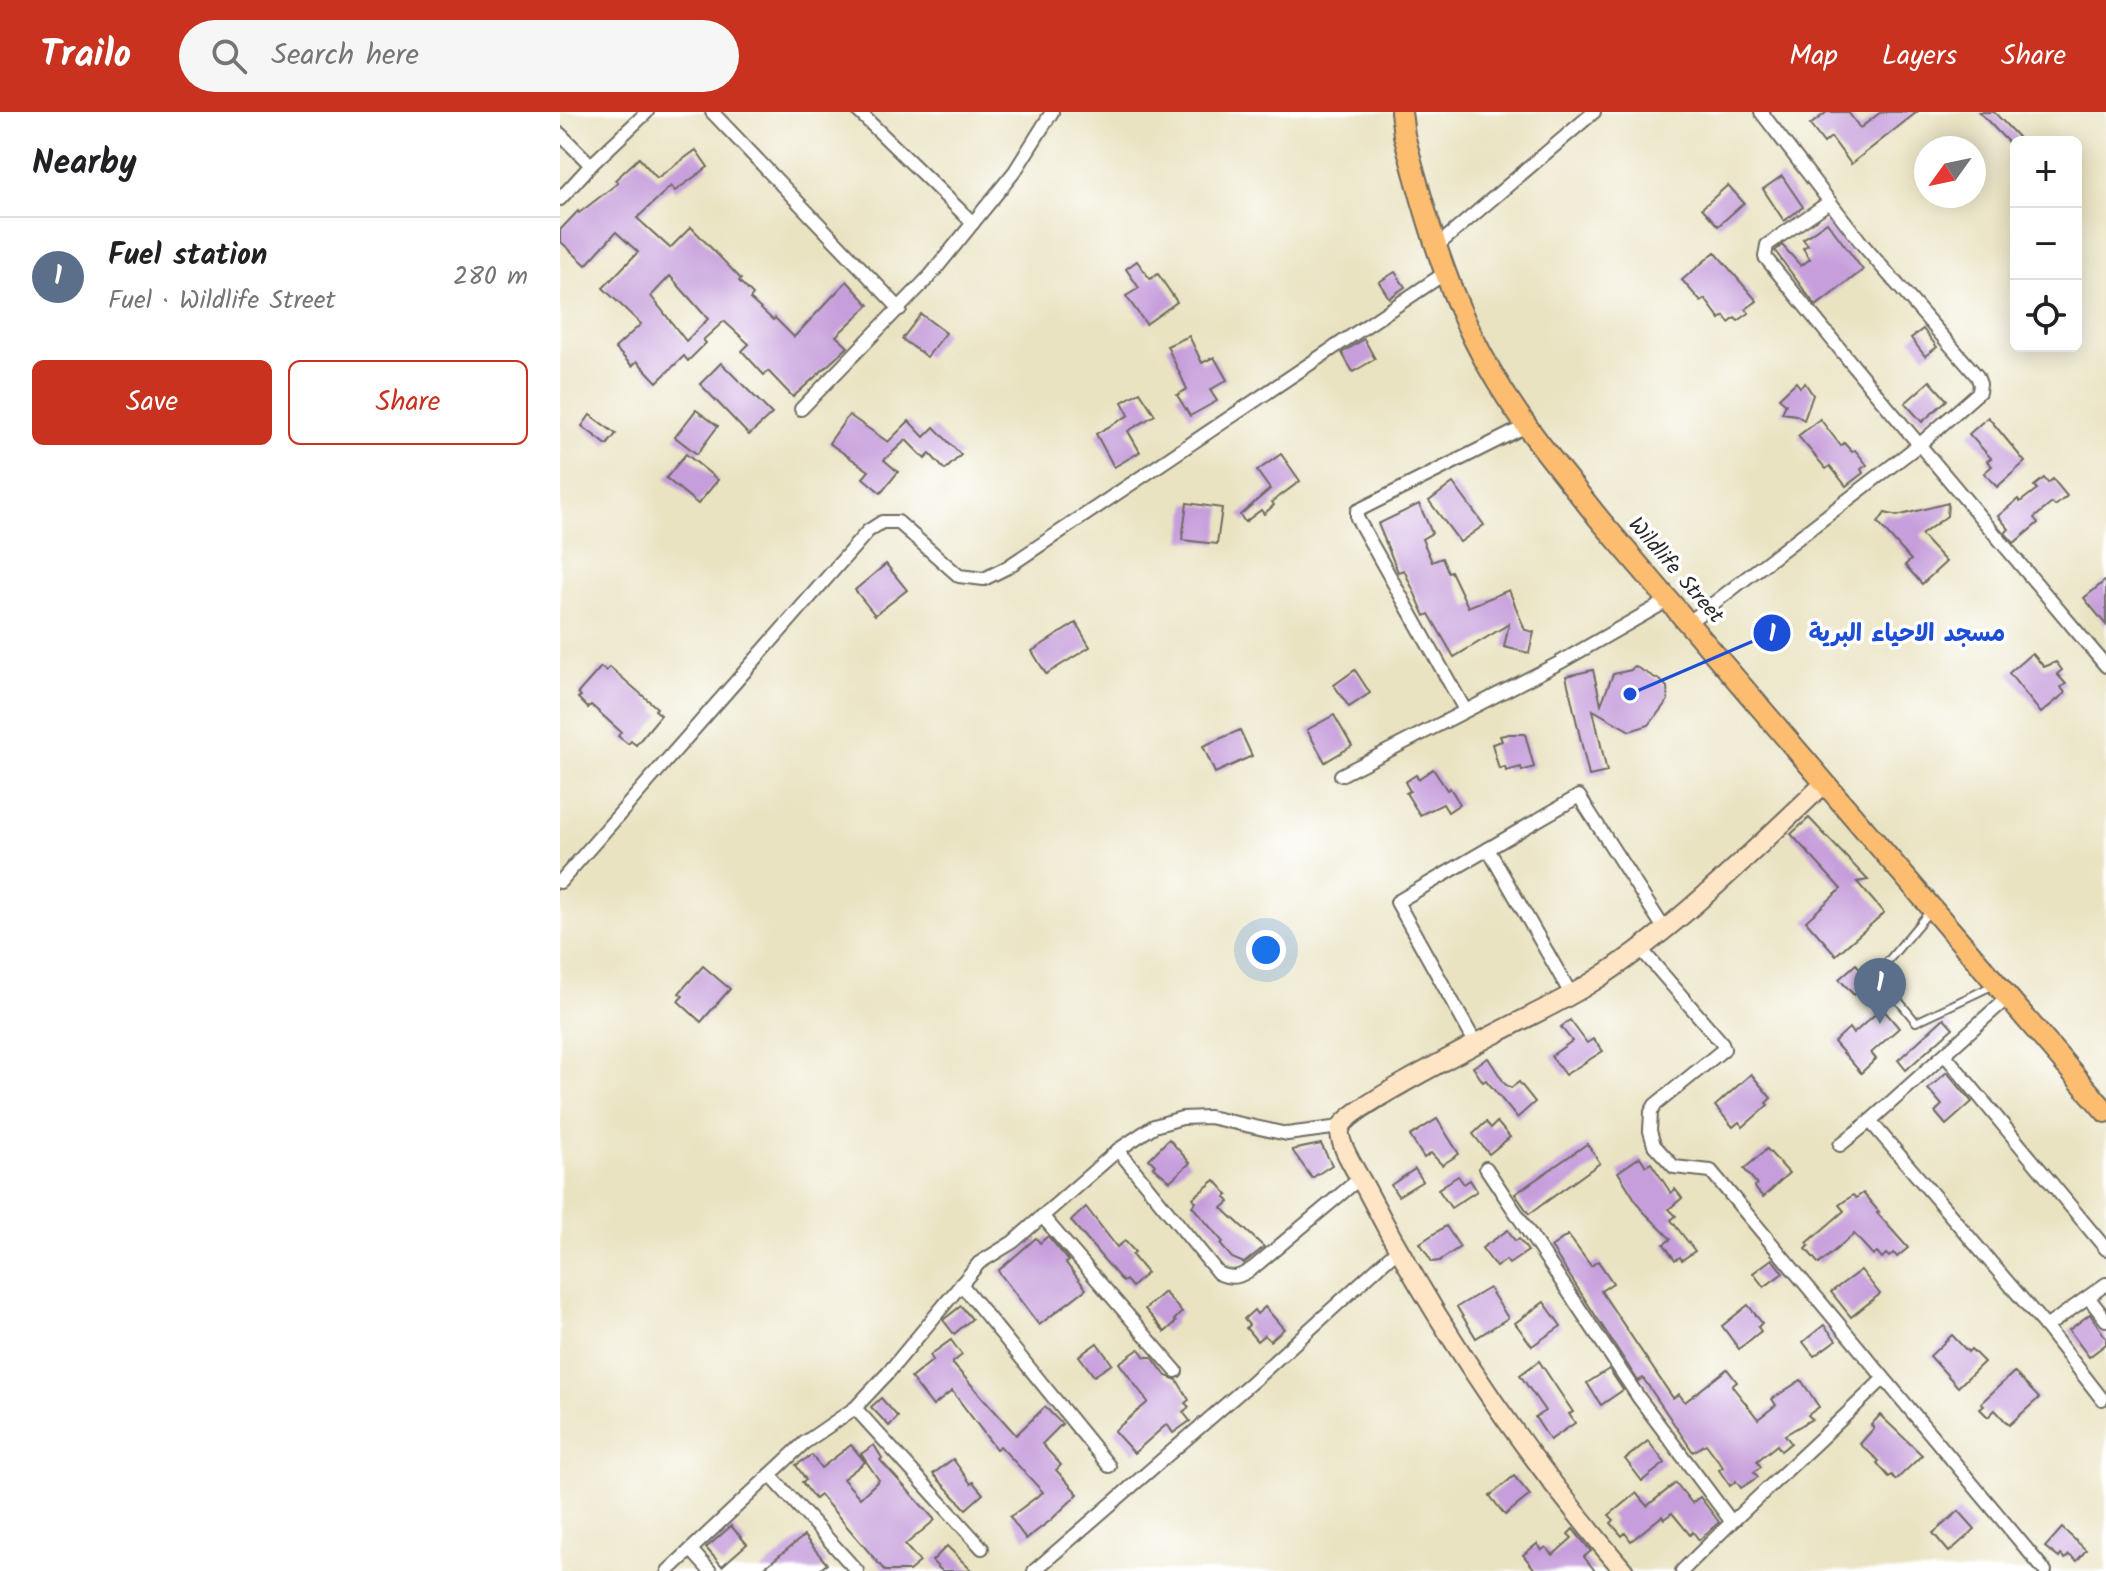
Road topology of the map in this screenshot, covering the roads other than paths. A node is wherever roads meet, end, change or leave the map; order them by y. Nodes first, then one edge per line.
1 (647, 112) edge
2 (730, 112) edge
3 (859, 112) edge
4 (1401, 112) edge
5 (1594, 112) edge
6 (1761, 112) edge
7 (1049, 113) edge
8 (716, 117) edge
9 (560, 134) edge
10 (591, 165) junction
11 (560, 199) edge
12 (1828, 203) junction
13 (973, 223) junction
14 (1437, 246) junction
15 (1445, 273) junction
16 (900, 309) junction
17 (801, 409) dead end
18 (1528, 425) junction
19 (1920, 444) junction
20 (1669, 600) junction
21 (1688, 623) junction
22 (2106, 666) edge
23 (1465, 710) junction
24 (1341, 775) dead end
25 (1825, 783) junction
26 (1488, 849) junction
27 (560, 882) edge
28 (1932, 909) junction
29 (1665, 930) junction
30 (1640, 948) junction
31 (2001, 991) junction
32 (1571, 994) junction
33 (1476, 1044) junction
34 (1945, 1055) junction
35 (2106, 1112) edge
36 (1870, 1121) junction
37 (1340, 1127) junction
38 (1840, 1145) dead end
39 (1118, 1150) junction
40 (1486, 1168) dead end
41 (1360, 1178) junction
42 (1042, 1216) junction
43 (2106, 1249) edge
44 (1397, 1250) junction
45 (961, 1284) junction
46 (2106, 1284) edge
47 (2088, 1297) junction
48 (2106, 1320) edge
49 (2046, 1327) junction
50 (1176, 1371) dead end
51 (1883, 1379) junction
52 (2102, 1399) dead end
53 (855, 1408) junction
54 (1109, 1466) dead end
55 (770, 1475) junction
56 (1731, 1521) junction
57 (982, 1548) dead end
58 (692, 1551) junction
59 (668, 1571) edge
60 (710, 1571) edge
61 (857, 1571) edge
62 (1034, 1571) edge
63 (1624, 1571) edge
64 (1682, 1571) edge
65 (2045, 1571) edge

1 - 10 street
2 - 8 street
3 - 13 street
4 - 14 main road, Wildlife Street
5 - 14 street
6 - 12 street
7 - 13 street
8 - 16 street
9 - 10 street
10 - 11 street
12 - 19 street
12 - 19 street
13 - 16 street
14 - 15 main road, Wildlife Street
15 - 18 main road, Wildlife Street
15 - 27 street
16 - 17 street
18 - 20 main road, Wildlife Street
18 - 23 street
19 - 21 street
19 - 22 street
20 - 21 main road, Wildlife Street
20 - 23 street
21 - 25 main road, Wildlife Street
23 - 24 street
25 - 28 main road, Wildlife Street
25 - 29 main road
26 - 29 street
26 - 32 street
26 - 33 street
28 - 31 main road, Wildlife Street
28 - 31 lane
29 - 30 main road
30 - 32 main road
30 - 51 street
31 - 34 street
31 - 35 main road, Wildlife Street
32 - 33 main road
33 - 37 main road
34 - 36 street
34 - 43 street
36 - 38 street
36 - 49 street
37 - 39 street
37 - 41 main road
39 - 41 street
39 - 42 street
40 - 56 street
41 - 44 main road
42 - 45 street
42 - 50 street
44 - 62 street
44 - 63 main road
45 - 53 street
45 - 54 street
46 - 47 street
47 - 48 street
47 - 49 street
49 - 52 street
51 - 56 street
51 - 65 street
53 - 55 street
53 - 57 street
55 - 58 street
55 - 61 street
56 - 64 street
58 - 59 street
58 - 60 street

